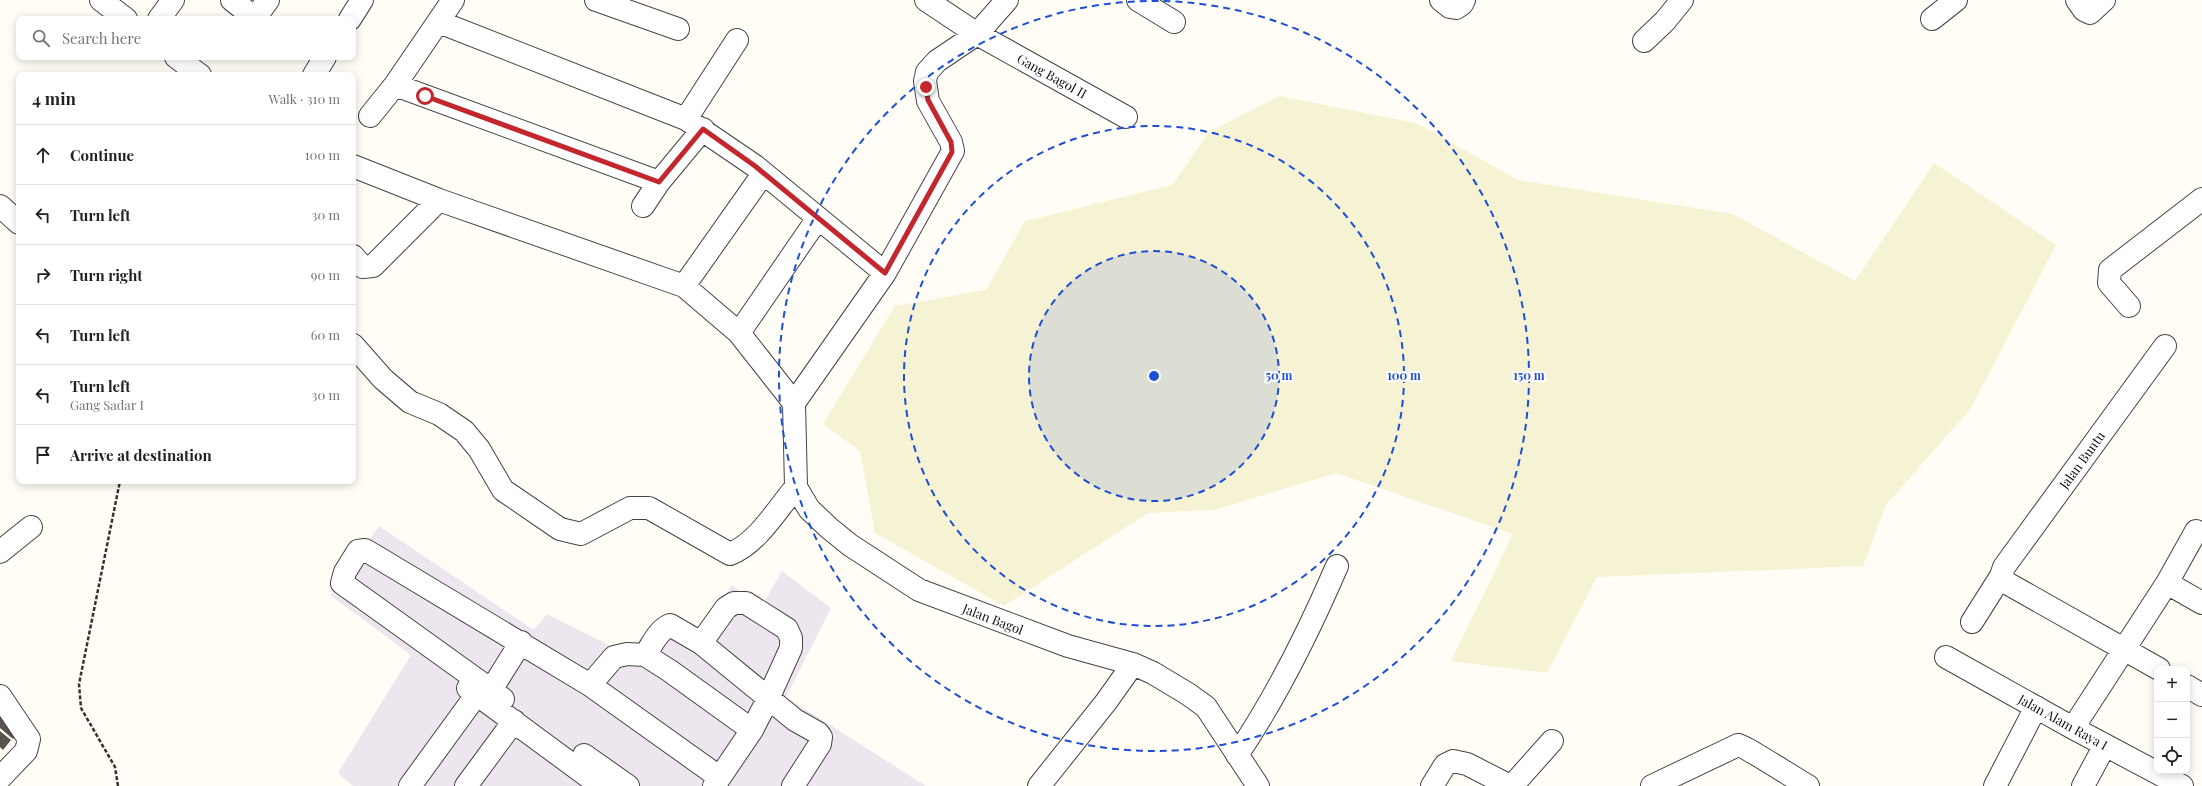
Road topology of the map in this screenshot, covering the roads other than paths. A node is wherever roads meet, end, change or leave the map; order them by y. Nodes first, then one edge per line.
1 (101, 0) edge
2 (173, 0) edge
3 (232, 0) edge
4 (268, 0) edge
5 (362, 0) edge
6 (453, 0) edge
7 (596, 0) edge
8 (926, 0) edge
9 (1007, 0) edge
10 (1138, 0) edge
11 (1441, 0) edge
12 (1464, 0) edge
13 (1682, 0) edge
14 (1956, 0) edge
15 (2077, 0) edge
16 (2104, 0) edge
17 (122, 16) edge
18 (161, 16) edge
19 (253, 16) edge
20 (257, 16) edge
21 (352, 16) edge
22 (1932, 19) dead end
23 (439, 22) junction
24 (1174, 22) dead end
25 (678, 29) dead end
26 (977, 34) junction
27 (737, 40) dead end
28 (1644, 41) dead end
29 (180, 60) edge
30 (323, 60) edge
31 (196, 72) edge
32 (316, 72) edge
33 (395, 85) junction
34 (370, 116) dead end
35 (1126, 117) dead end
36 (694, 124) junction
37 (356, 167) edge
38 (763, 174) junction
39 (659, 182) junction
40 (2202, 199) edge
41 (439, 200) junction
42 (0, 206) edge
43 (643, 206) dead end
44 (818, 218) junction
45 (16, 220) edge
46 (356, 259) edge
47 (885, 273) junction
48 (684, 286) junction
49 (2129, 306) dead end
50 (739, 333) junction
51 (2165, 346) dead end
52 (356, 348) edge
53 (794, 403) junction
54 (796, 487) junction
55 (31, 527) dead end
56 (2196, 531) dead end
57 (0, 552) edge
58 (1337, 566) dead end
59 (2001, 576) junction
60 (2167, 583) junction
61 (2202, 603) edge
62 (1972, 622) dead end
63 (520, 642) junction
64 (702, 643) junction
65 (2125, 649) junction
66 (416, 652) dead end
67 (645, 655) junction
68 (1946, 656) dead end
69 (1133, 664) junction
70 (2154, 666) edge
71 (590, 685) junction
72 (2190, 688) edge
73 (484, 692) junction
74 (2202, 695) edge
75 (0, 696) edge
76 (768, 699) junction
77 (2036, 707) junction
78 (514, 721) junction
79 (2073, 728) junction
80 (752, 730) junction
81 (1552, 741) dead end
82 (2105, 745) junction
83 (1238, 755) junction
84 (0, 778) edge
85 (716, 782) edge
86 (474, 783) edge
87 (2178, 785) edge
88 (410, 786) edge
89 (601, 786) edge
90 (628, 786) edge
91 (793, 786) edge
92 (1039, 786) edge
93 (1258, 786) edge
94 (1432, 786) edge
95 (1511, 786) edge
96 (1652, 786) edge
97 (1808, 786) edge
98 (1995, 786) edge
99 (2083, 786) edge

1 - 17 street
2 - 18 street
3 - 19 street
4 - 20 street
5 - 21 street
6 - 23 street
7 - 25 street
8 - 26 street, Gang Bagol II
9 - 26 street
10 - 24 street
11 - 12 street
13 - 28 street
14 - 22 street
15 - 16 street
23 - 33 street
23 - 36 street
26 - 35 street, Gang Bagol II
26 - 47 street
27 - 36 street
29 - 31 street
30 - 32 street
33 - 34 street
33 - 39 street
36 - 38 street
36 - 39 street
37 - 41 street
38 - 44 street
38 - 48 street
39 - 43 street
40 - 49 street
41 - 46 street
41 - 48 street
42 - 45 street
44 - 47 street
44 - 50 street
47 - 53 street
48 - 50 street
50 - 53 street
51 - 59 street, Jalan Buntu
52 - 54 street
53 - 54 street, Jalan Bagol
54 - 69 street, Jalan Bagol
55 - 57 street
56 - 60 street
58 - 83 street
59 - 62 street, Jalan Buntu
59 - 65 street
60 - 61 street
60 - 65 street
63 - 71 street
63 - 73 street
63 - 73 street
64 - 67 street
64 - 76 street
64 - 76 street
65 - 70 street
65 - 79 street
66 - 73 street
67 - 71 street
67 - 80 street
68 - 77 street, Jalan Alam Raya I
69 - 83 street, Jalan Bagol
69 - 92 street
71 - 85 street
72 - 74 street
73 - 78 street
73 - 88 street
73 - 90 street
75 - 84 street
76 - 80 street
76 - 91 street
77 - 79 street, Jalan Alam Raya I
77 - 98 street
78 - 86 street
78 - 89 street
79 - 82 street, Jalan Alam Raya I
80 - 85 street
81 - 95 street
82 - 87 street, Jalan Alam Raya I
82 - 99 street
83 - 93 street, Jalan Bagol
94 - 95 street
96 - 97 street

